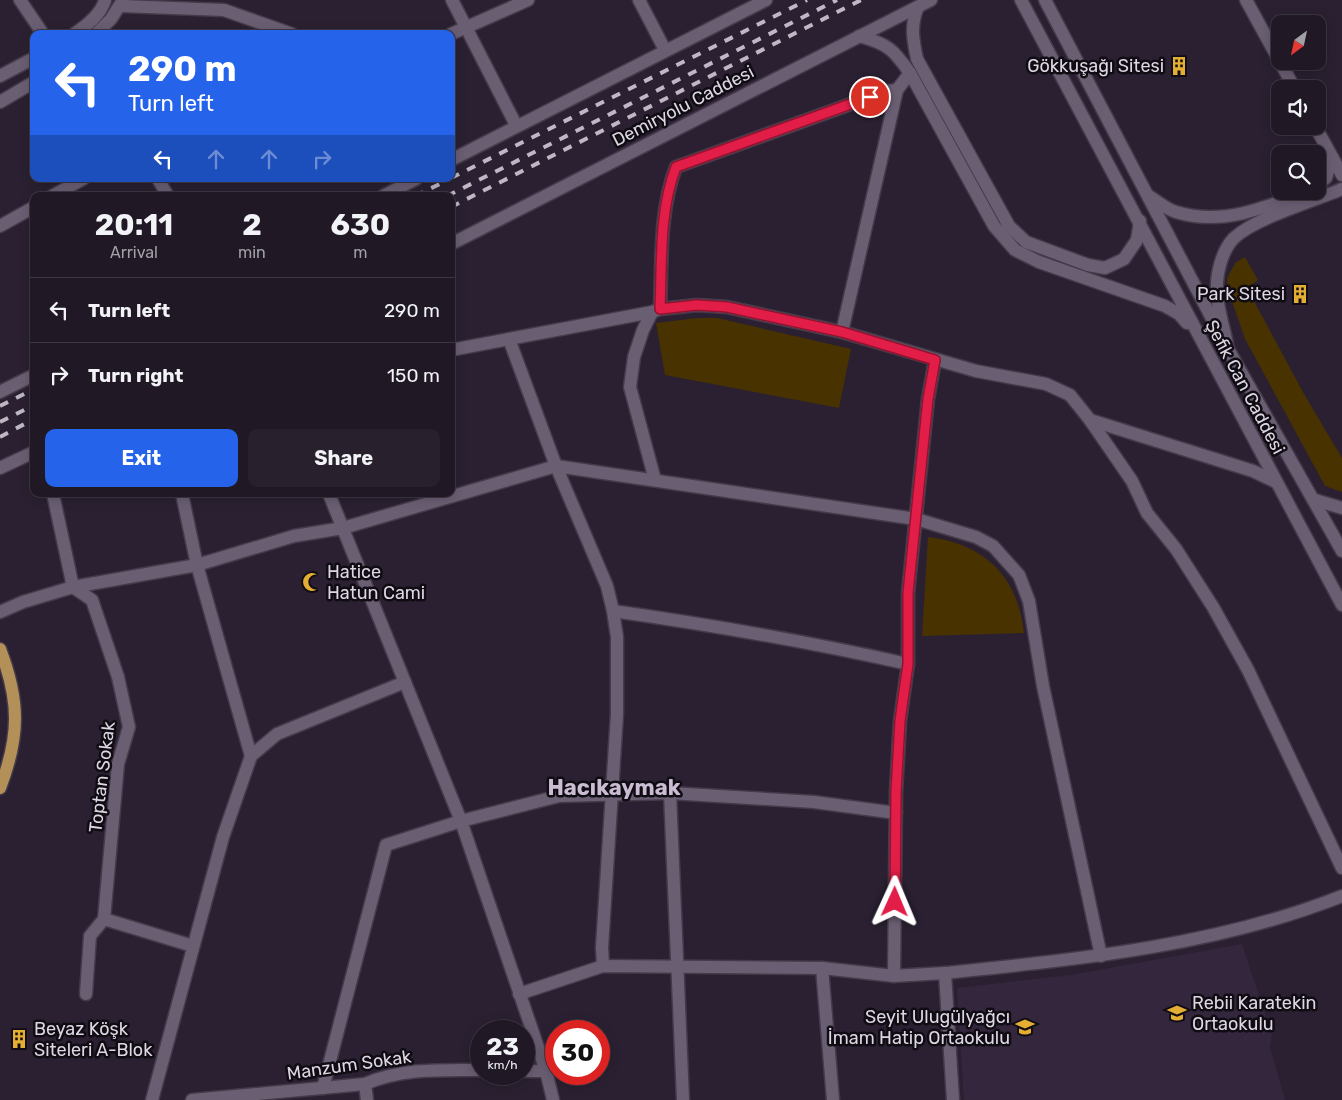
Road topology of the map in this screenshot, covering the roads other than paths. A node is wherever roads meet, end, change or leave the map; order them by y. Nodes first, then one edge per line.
1 (20, 0) edge
2 (105, 0) edge
3 (178, 0) edge
4 (452, 0) edge
5 (528, 0) edge
6 (639, 0) edge
7 (766, 0) edge
8 (932, 0) edge
9 (1021, 0) edge
10 (1044, 0) edge
11 (1246, 0) edge
12 (122, 3) edge
13 (918, 7) junction
14 (189, 8) junction
15 (466, 28) junction
16 (40, 30) edge
17 (91, 30) edge
18 (281, 30) edge
19 (455, 32) edge
20 (859, 36) junction
21 (665, 50) junction
22 (30, 60) edge
23 (910, 73) junction
24 (0, 76) edge
25 (1290, 80) edge
26 (30, 84) edge
27 (897, 90) junction
28 (0, 102) edge
29 (516, 125) junction
30 (1320, 135) edge
31 (1332, 157) junction
32 (455, 158) edge
33 (1342, 175) edge
34 (1326, 178) edge
35 (78, 182) edge
36 (410, 182) edge
37 (1342, 189) edge
38 (60, 192) edge
39 (391, 192) edge
40 (1149, 196) junction
41 (1326, 196) joint
42 (1284, 200) edge
43 (1316, 200) edge
44 (30, 209) edge
45 (1140, 221) junction
46 (0, 226) edge
47 (455, 242) edge
48 (656, 311) junction
49 (842, 332) junction
50 (1197, 334) junction
51 (509, 339) junction
52 (455, 349) edge
53 (1228, 349) junction
54 (935, 360) junction
55 (30, 377) edge
56 (0, 392) edge
57 (1090, 420) junction
58 (30, 454) edge
59 (556, 466) junction
60 (0, 468) edge
61 (654, 480) junction
62 (1276, 482) junction
63 (455, 494) edge
64 (54, 497) edge
65 (183, 497) edge
66 (331, 497) edge
67 (445, 497) edge
68 (1316, 500) junction
69 (1342, 508) edge
70 (916, 519) junction
71 (343, 528) junction
72 (1342, 551) edge
73 (197, 566) junction
74 (73, 587) junction
75 (1342, 605) edge
76 (613, 611) junction
77 (0, 612) edge
78 (0, 649) edge
79 (908, 664) junction
80 (405, 682) junction
81 (251, 756) junction
82 (0, 788) edge
83 (670, 793) junction
84 (612, 794) junction
85 (896, 813) junction
86 (461, 821) junction
87 (1342, 868) edge
88 (1342, 896) edge
89 (104, 919) junction
90 (193, 946) junction
91 (1101, 956) junction
92 (602, 966) junction
93 (678, 968) junction
94 (822, 968) junction
95 (945, 973) junction
96 (894, 976) junction
97 (86, 994) dead end
98 (520, 994) junction
99 (545, 1068) edge
100 (470, 1070) edge
101 (365, 1084) junction
102 (549, 1085) edge
103 (323, 1088) junction
104 (243, 1098) edge
105 (152, 1100) edge
106 (192, 1100) edge
107 (367, 1100) edge
108 (552, 1100) edge
109 (684, 1100) edge
110 (833, 1100) edge
111 (953, 1100) edge

1 - 16 street
2 - 17 street
3 - 14 street
4 - 15 street
5 - 15 street
6 - 21 street
7 - 21 street
8 - 13 street, Demiryolu Caddesi
9 - 45 street, Şefik Can Caddesi
10 - 40 street, Şefik Can Caddesi
11 - 25 street
12 - 14 street
12 - 17 street
13 - 20 street, Demiryolu Caddesi
13 - 45 street
14 - 18 street
15 - 19 street
15 - 29 street
20 - 23 street
20 - 47 street, Demiryolu Caddesi
21 - 29 street
22 - 24 street
23 - 27 street
23 - 50 street
26 - 28 street
27 - 48 street
27 - 49 street
29 - 32 street
30 - 31 street
31 - 33 street
31 - 34 street
31 - 41 street
35 - 38 street
36 - 39 street
37 - 41 street
40 - 42 street
40 - 53 street, Şefik Can Caddesi
43 - 53 street
44 - 46 street
45 - 50 street, Şefik Can Caddesi
48 - 49 street
48 - 51 street
48 - 61 street
49 - 54 street
50 - 62 street, Şefik Can Caddesi
51 - 52 street
51 - 59 street
53 - 68 street, Şefik Can Caddesi
54 - 57 street
54 - 70 street
55 - 56 street
57 - 62 street
57 - 87 street
58 - 60 street
59 - 61 street
59 - 63 street
59 - 76 street
61 - 70 street
62 - 75 street, Şefik Can Caddesi
64 - 74 street
65 - 73 street
66 - 71 street
67 - 71 street
68 - 69 street
68 - 72 street, Şefik Can Caddesi
70 - 79 street
70 - 91 street
71 - 73 street
71 - 80 street
73 - 74 street
73 - 81 street
74 - 77 street
74 - 89 street, Toptan Sokak
76 - 79 street
76 - 84 street
78 - 82 main road
79 - 85 street
80 - 81 street
80 - 86 street
81 - 90 street
83 - 84 street
83 - 85 street
83 - 93 street
84 - 86 street
84 - 92 street
85 - 96 street
86 - 98 street
86 - 103 street
88 - 91 street
89 - 90 street
89 - 97 street
90 - 105 street
91 - 95 street
92 - 93 street
92 - 98 street
93 - 94 street
93 - 109 street
94 - 96 street
94 - 110 street
95 - 96 street
95 - 111 street
98 - 99 street
100 - 101 street, Manzum Sokak
101 - 103 street, Manzum Sokak
101 - 107 street
102 - 108 street
103 - 104 street, Manzum Sokak
104 - 106 street, Manzum Sokak

